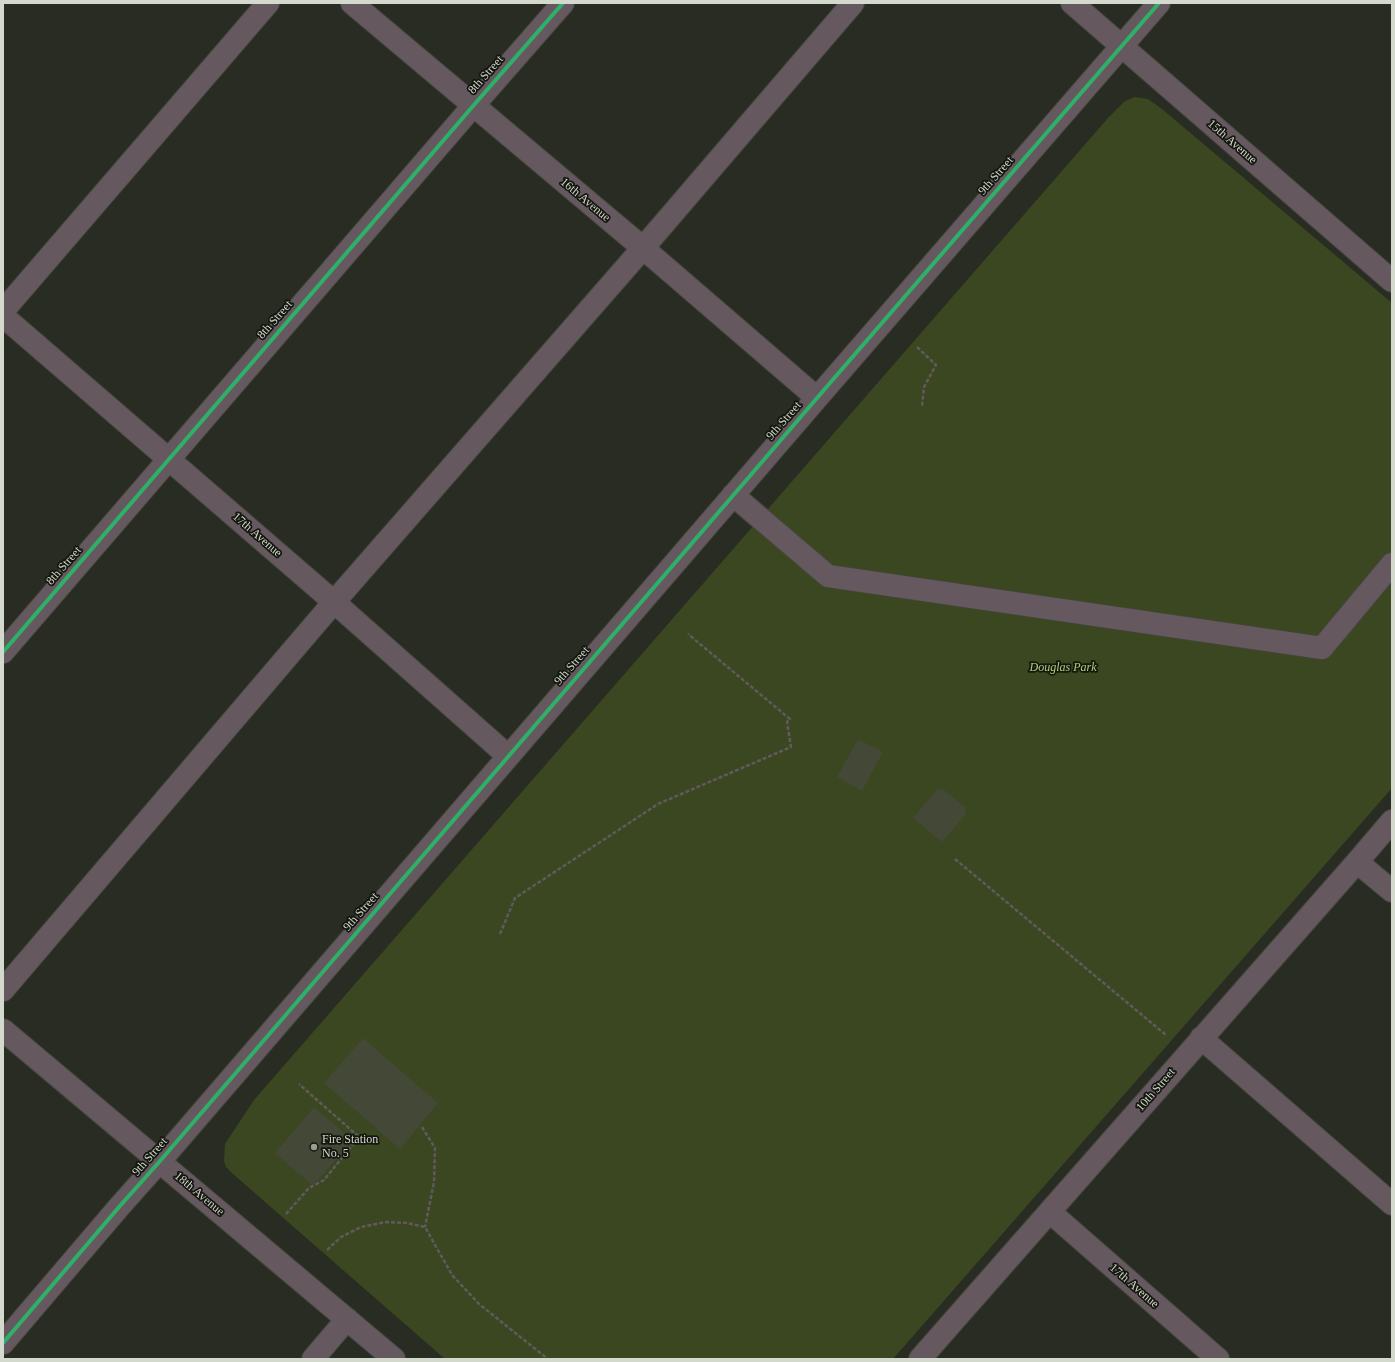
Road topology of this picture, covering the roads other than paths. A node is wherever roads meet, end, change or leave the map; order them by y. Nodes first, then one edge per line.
1 (268, 3) edge
2 (352, 3) edge
3 (563, 3) edge
4 (853, 3) edge
5 (1072, 3) edge
6 (1159, 3) edge
7 (1122, 46) junction
8 (473, 106) junction
9 (643, 248) junction
10 (1392, 281) edge
11 (3, 311) edge
12 (3, 316) edge
13 (816, 398) junction
14 (168, 459) junction
15 (733, 495) junction
16 (1392, 564) edge
17 (334, 602) junction
18 (3, 652) edge
19 (508, 756) junction
20 (1392, 821) edge
21 (1357, 862) junction
22 (1392, 891) edge
23 (3, 990) edge
24 (3, 1030) edge
25 (1201, 1038) junction
26 (160, 1161) junction
27 (1392, 1204) edge
28 (1050, 1212) junction
29 (348, 1319) junction
30 (3, 1343) edge
31 (313, 1359) edge
32 (394, 1359) edge
33 (920, 1359) edge
34 (1218, 1359) edge

1 - 11 street
2 - 8 street, 16th Avenue
3 - 8 street, 8th Street
4 - 9 street
5 - 7 street, 15th Avenue
6 - 7 street, 9th Street
7 - 10 street, 15th Avenue
7 - 13 street, 9th Street
8 - 9 street, 16th Avenue
8 - 14 street, 8th Street
9 - 13 street, 16th Avenue
9 - 17 street
12 - 14 street, 17th Avenue
13 - 15 street, 9th Street
14 - 17 street, 17th Avenue
14 - 18 street, 8th Street
15 - 16 street
15 - 19 street, 9th Street
17 - 19 street, 17th Avenue
17 - 23 street
19 - 26 street, 9th Street
20 - 21 street, 10th Street
21 - 22 street
21 - 25 street, 10th Street
24 - 26 street, 18th Avenue
25 - 27 street
25 - 28 street, 10th Street
26 - 29 street, 18th Avenue
26 - 30 street, 9th Street
28 - 33 street, 10th Street
28 - 34 street, 17th Avenue
29 - 31 street
29 - 32 street, 18th Avenue

